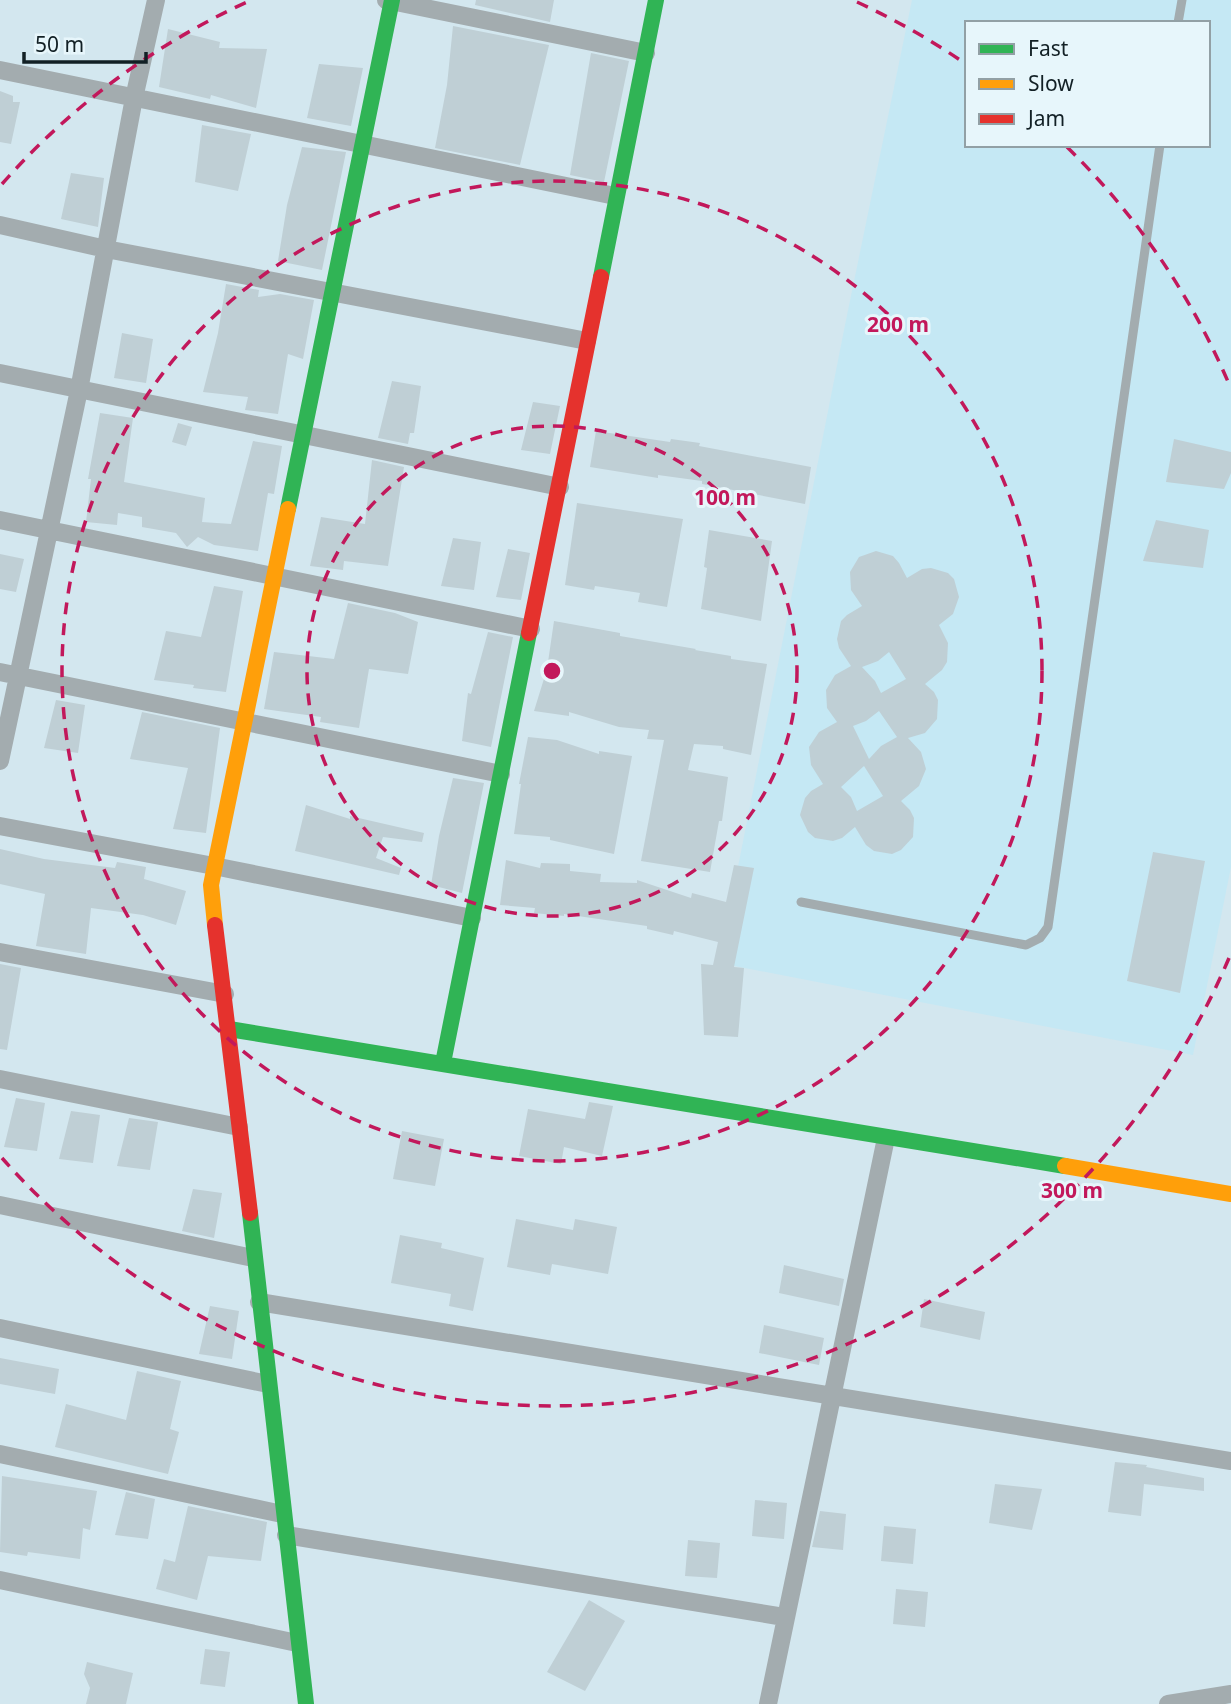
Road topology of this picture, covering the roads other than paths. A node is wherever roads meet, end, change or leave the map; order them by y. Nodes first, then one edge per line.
1 (156, 0) edge
2 (390, 0) edge
3 (656, 0) edge
4 (1182, 0) edge
5 (1178, 21) edge
6 (646, 53) junction
7 (0, 70) edge
8 (134, 98) junction
9 (362, 146) junction
10 (1160, 147) edge
11 (615, 196) junction
12 (0, 225) edge
13 (106, 249) junction
14 (332, 291) junction
15 (587, 341) junction
16 (0, 373) edge
17 (79, 390) junction
18 (303, 434) junction
19 (560, 487) junction
20 (0, 520) edge
21 (49, 530) junction
22 (274, 576) junction
23 (531, 629) junction
24 (0, 672) edge
25 (18, 676) junction
26 (244, 722) junction
27 (0, 761) edge
28 (501, 774) junction
29 (0, 825) edge
30 (214, 866) junction
31 (801, 902) dead end
32 (472, 918) junction
33 (0, 951) edge
34 (225, 995) junction
35 (229, 1029) junction
36 (443, 1063) junction
37 (0, 1079) edge
38 (239, 1127) junction
39 (886, 1138) junction
40 (1231, 1194) edge
41 (0, 1205) edge
42 (253, 1258) junction
43 (259, 1301) junction
44 (0, 1328) edge
45 (268, 1384) junction
46 (834, 1395) junction
47 (0, 1454) edge
48 (1231, 1461) edge
49 (282, 1514) junction
50 (285, 1535) junction
51 (0, 1580) edge
52 (785, 1617) junction
53 (297, 1643) junction
54 (1231, 1694) edge
55 (306, 1704) edge
56 (768, 1704) edge
57 (1168, 1704) edge

1 - 8 street
2 - 6 street
2 - 9 street
3 - 6 street
4 - 5 lane
6 - 11 street
7 - 8 street
8 - 9 street
8 - 13 street
9 - 11 street
9 - 14 street
10 - 31 lane
11 - 15 street
12 - 13 street
13 - 14 street
13 - 17 street
14 - 15 street
14 - 18 street
15 - 19 street
16 - 17 street
17 - 18 street
17 - 21 street
18 - 19 street
18 - 22 street
19 - 23 street
20 - 21 street
21 - 22 street
21 - 25 street
22 - 23 street
22 - 26 street
23 - 28 street
24 - 25 street
25 - 26 street
25 - 27 street
26 - 28 street
26 - 30 street
28 - 32 street
29 - 30 street
30 - 32 street
30 - 34 street
32 - 36 street
33 - 34 street
34 - 35 street
35 - 36 street
35 - 38 street
36 - 39 street
37 - 38 street
38 - 42 street
39 - 40 street
39 - 46 street
41 - 42 street
42 - 43 street
43 - 45 street
43 - 46 street
44 - 45 street
45 - 49 street
46 - 48 street
46 - 52 street
47 - 49 street
49 - 50 street
50 - 52 street
50 - 53 street
51 - 53 street
52 - 56 street
53 - 55 street
54 - 57 street

